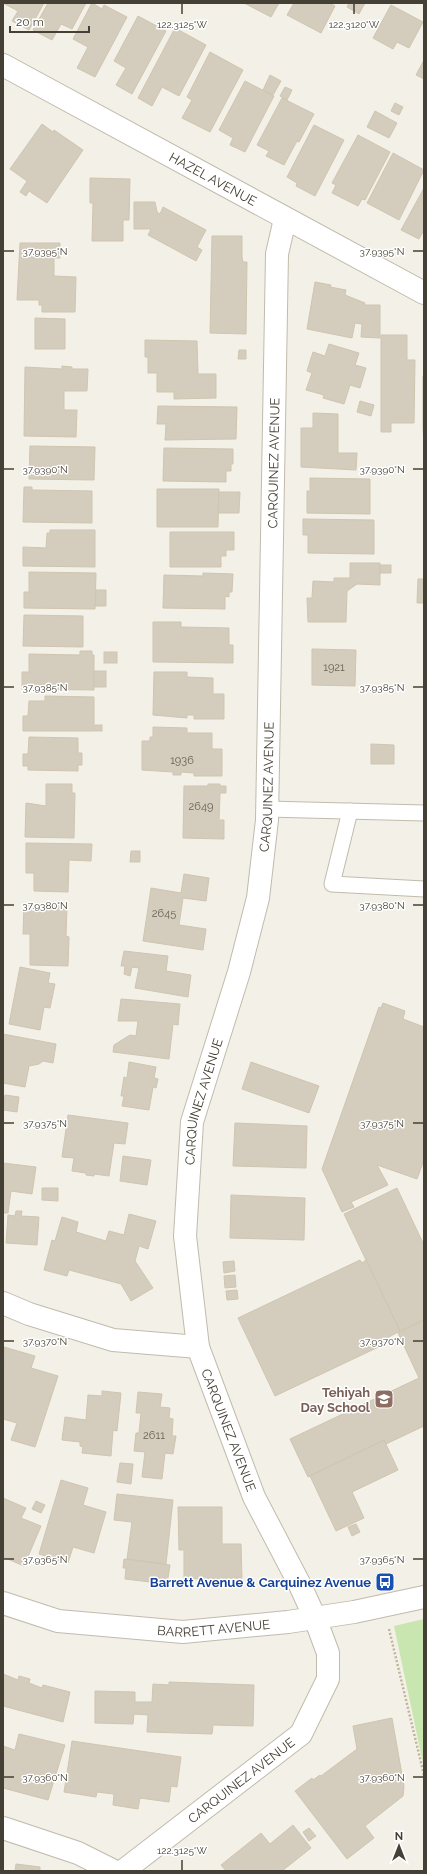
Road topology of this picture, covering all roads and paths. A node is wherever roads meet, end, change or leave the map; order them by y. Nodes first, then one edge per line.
1 (3, 65) edge
2 (285, 219) junction
3 (424, 293) edge
4 (267, 809) junction
5 (350, 811) junction
6 (424, 813) edge
7 (424, 889) edge
8 (3, 1303) edge
9 (198, 1347) junction
10 (424, 1597) edge
11 (3, 1603) edge
12 (383, 1606) junction
13 (315, 1618) junction
14 (424, 1775) edge
15 (3, 1828) edge
16 (114, 1871) edge
17 (123, 1871) edge

1 - 2 street, HAZEL AVENUE
2 - 3 street, HAZEL AVENUE
2 - 4 street, CARQUINEZ AVENUE
4 - 5 lane
4 - 9 street, CARQUINEZ AVENUE
5 - 6 lane
5 - 7 lane
8 - 9 street
9 - 13 street, CARQUINEZ AVENUE
10 - 12 street, BARRETT AVENUE
11 - 13 street, BARRETT AVENUE
12 - 13 street, BARRETT AVENUE
12 - 14 path
13 - 17 street, CARQUINEZ AVENUE
15 - 16 street

